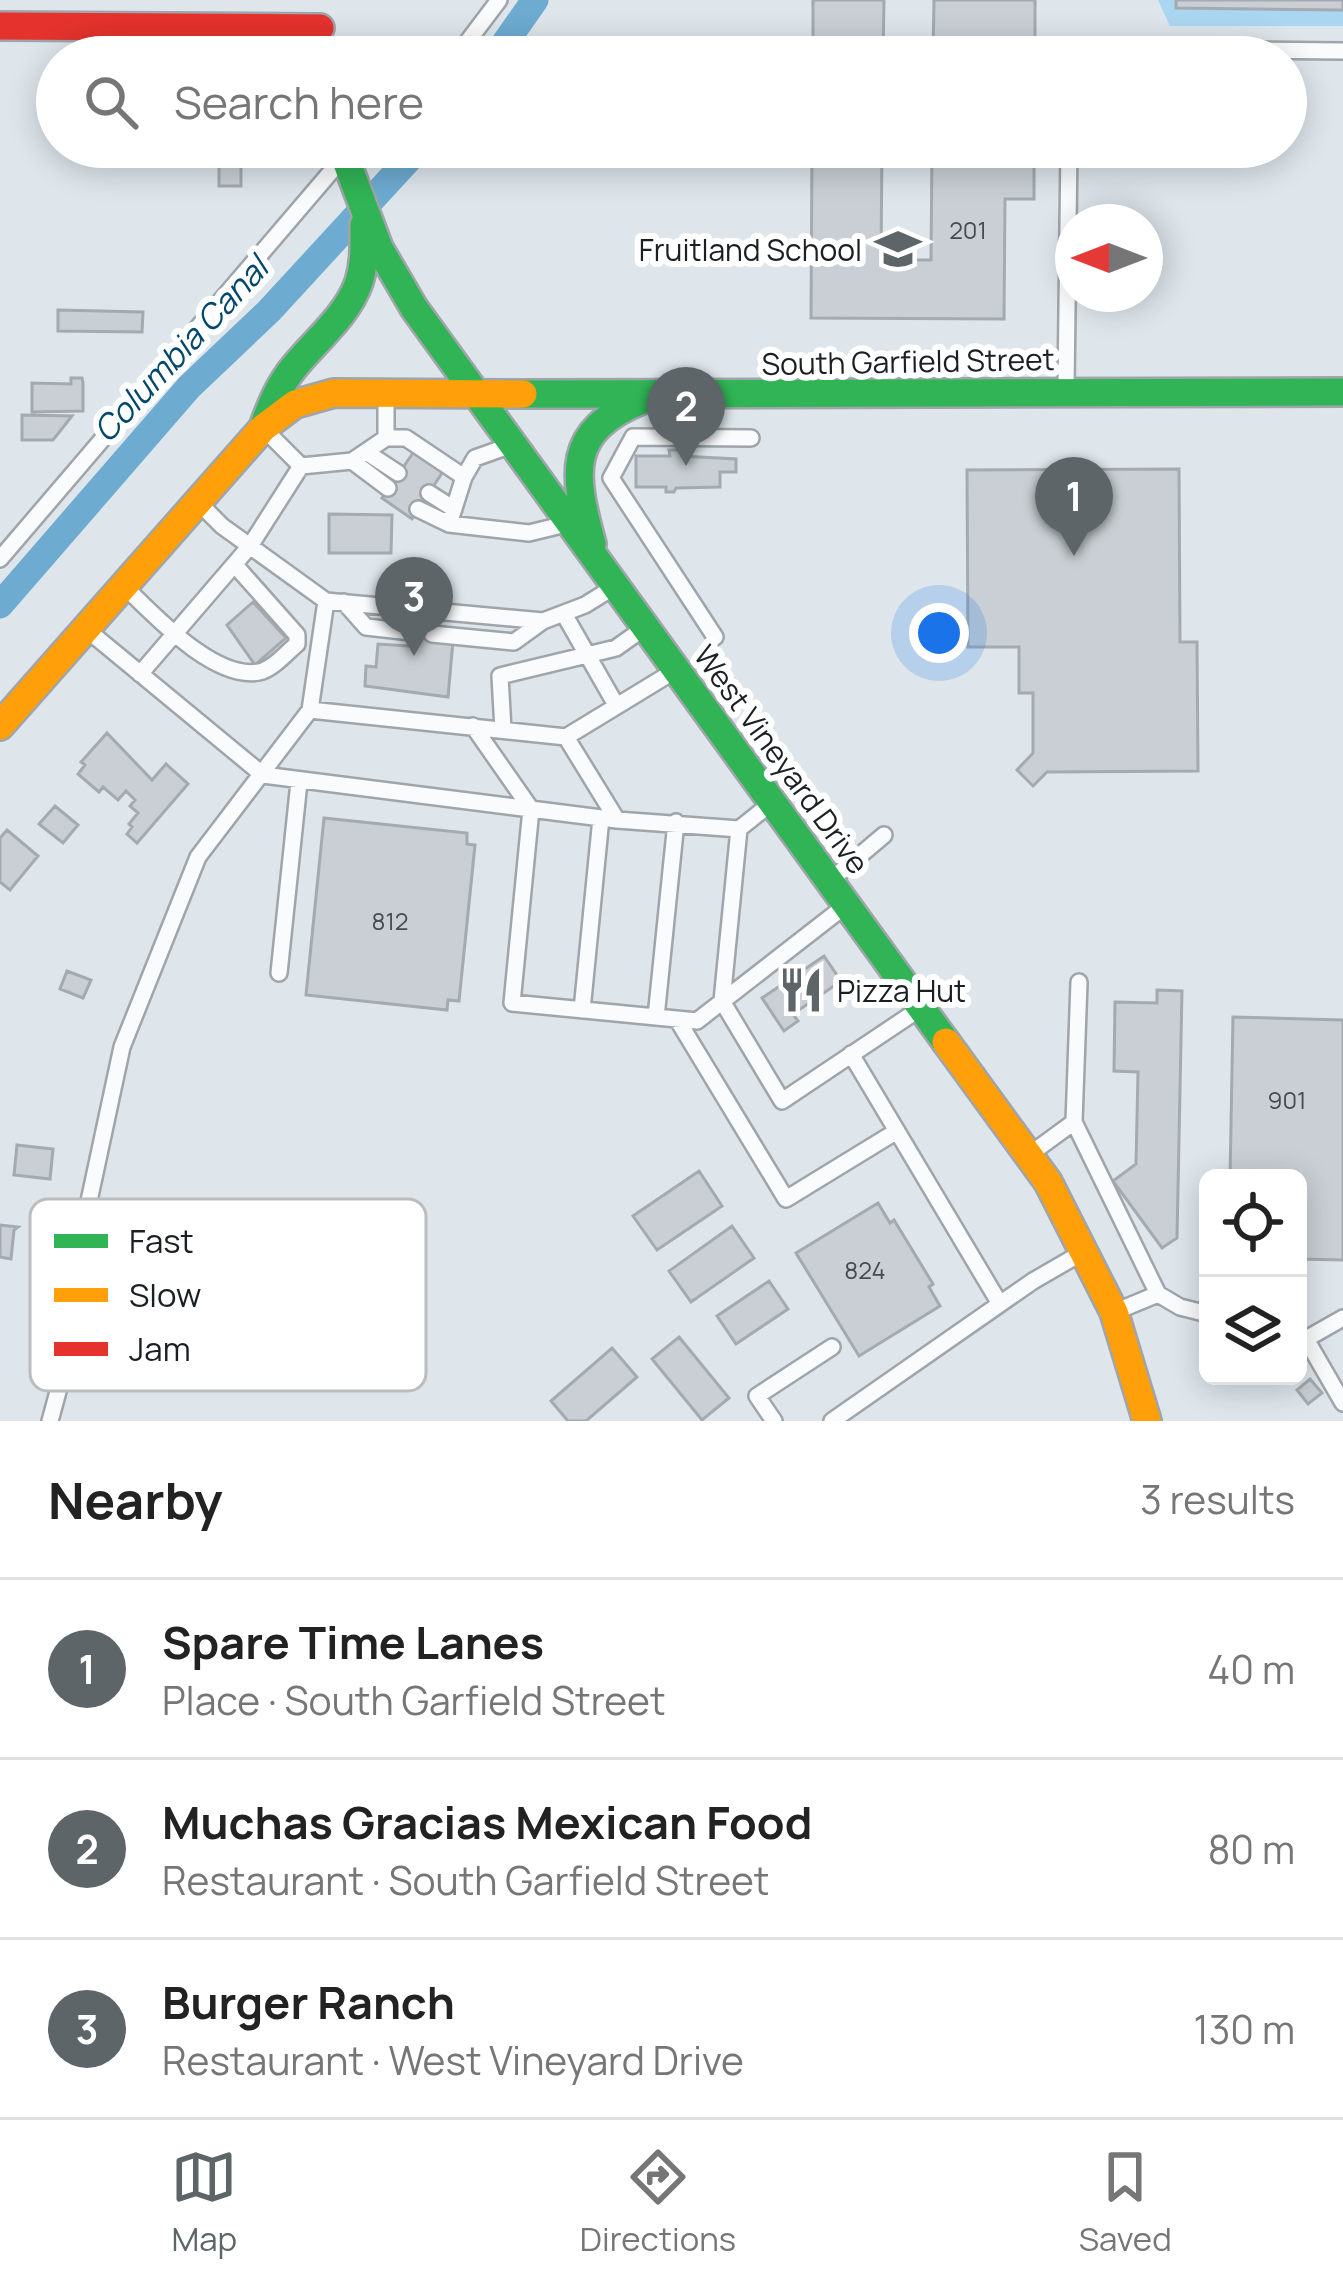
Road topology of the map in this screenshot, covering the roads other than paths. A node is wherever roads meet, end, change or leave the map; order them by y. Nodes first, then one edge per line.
1 (499, 0) edge
2 (0, 26) edge
3 (321, 28) edge
4 (472, 36) edge
5 (1307, 51) edge
6 (1343, 51) edge
7 (333, 168) edge
8 (352, 168) edge
9 (1069, 168) edge
10 (368, 230) junction
11 (1066, 392) junction
12 (1343, 392) edge
13 (386, 393) junction
14 (474, 393) junction
15 (662, 395) junction
16 (263, 428) junction
17 (386, 438) junction
18 (751, 438) dead end
19 (512, 445) junction
20 (359, 457) junction
21 (301, 466) junction
22 (464, 477) junction
23 (393, 480) dead end
24 (429, 493) dead end
25 (198, 502) junction
26 (418, 509) dead end
27 (451, 516) junction
28 (568, 523) junction
29 (250, 546) junction
30 (0, 559) edge
31 (235, 565) junction
32 (606, 575) junction
33 (124, 586) junction
34 (335, 602) junction
35 (564, 614) junction
36 (543, 621) junction
37 (645, 628) junction
38 (86, 629) junction
39 (410, 632) dead end
40 (432, 634) dead end
41 (176, 635) junction
42 (715, 637) dead end
43 (589, 654) junction
44 (676, 671) junction
45 (140, 674) junction
46 (616, 705) junction
47 (310, 710) junction
48 (473, 726) junction
49 (0, 727) edge
50 (502, 730) junction
51 (566, 737) junction
52 (263, 775) junction
53 (299, 782) junction
54 (772, 802) junction
55 (531, 809) junction
56 (609, 819) junction
57 (676, 822) junction
58 (739, 829) junction
59 (884, 835) dead end
60 (830, 881) junction
61 (848, 904) junction
62 (279, 974) dead end
63 (1079, 982) dead end
64 (722, 1001) junction
65 (923, 1007) junction
66 (582, 1010) junction
67 (656, 1017) junction
68 (677, 1019) junction
69 (851, 1054) junction
70 (1074, 1122) junction
71 (897, 1131) junction
72 (1030, 1154) junction
73 (89, 1199) edge
74 (1085, 1250) junction
75 (1159, 1294) junction
76 (1000, 1304) junction
77 (1114, 1312) junction
78 (1199, 1312) edge
79 (1343, 1318) edge
80 (1307, 1336) edge
81 (1307, 1346) edge
82 (832, 1347) dead end
83 (58, 1391) edge
84 (1343, 1402) edge
85 (50, 1421) edge
86 (774, 1421) edge
87 (832, 1421) edge
88 (1147, 1421) edge

1 - 4 lane
2 - 3 main road
5 - 6 lane
7 - 30 lane
8 - 10 main road
9 - 11 lane
10 - 14 main road, West Vineyard Drive
10 - 16 main road
11 - 12 main road, South Garfield Street
11 - 15 main road, South Garfield Street
13 - 14 main road, South Garfield Street
13 - 16 main road, South Garfield Street
13 - 17 lane
14 - 15 main road, South Garfield Street
14 - 19 main road, West Vineyard Drive
15 - 32 main road
16 - 21 lane
16 - 25 main road
17 - 20 lane
17 - 22 lane
18 - 42 lane
19 - 22 lane
19 - 28 main road, West Vineyard Drive
20 - 21 lane
20 - 23 lane
21 - 29 lane
22 - 27 lane
24 - 27 lane
25 - 29 lane
25 - 33 main road
26 - 27 lane
27 - 28 lane
28 - 32 main road, West Vineyard Drive
29 - 31 lane
29 - 34 lane
31 - 41 lane
31 - 41 lane
32 - 35 lane
32 - 37 main road, West Vineyard Drive
33 - 38 main road
33 - 41 lane
34 - 36 lane
34 - 39 lane
34 - 47 lane
35 - 36 lane
35 - 43 lane
36 - 40 lane
37 - 43 lane
37 - 44 main road, West Vineyard Drive
38 - 45 lane
38 - 49 main road
41 - 45 lane
43 - 46 lane
43 - 50 lane
44 - 46 lane
44 - 54 main road, West Vineyard Drive
45 - 52 lane
46 - 51 lane
47 - 48 lane
47 - 52 lane
48 - 50 lane
48 - 55 lane
50 - 51 lane
51 - 56 lane
52 - 53 lane
52 - 73 lane
53 - 55 lane
53 - 62 lane
54 - 58 lane
54 - 60 main road, West Vineyard Drive
55 - 56 lane
55 - 66 lane
56 - 57 lane
56 - 66 lane
57 - 58 lane
57 - 67 lane
58 - 64 lane
59 - 60 lane
60 - 61 main road, West Vineyard Drive
61 - 64 lane
61 - 65 main road, West Vineyard Drive
63 - 70 lane
64 - 68 lane
64 - 69 lane
65 - 69 lane
65 - 72 main road, West Vineyard Drive
66 - 67 lane
67 - 68 lane
68 - 71 lane
69 - 71 lane
70 - 72 lane
70 - 75 lane
71 - 76 lane
72 - 74 main road, West Vineyard Drive
74 - 76 lane
74 - 77 main road, West Vineyard Drive
75 - 77 lane
75 - 78 lane
76 - 87 lane
77 - 88 main road, West Vineyard Drive
79 - 80 lane
81 - 84 lane
82 - 86 lane
83 - 85 lane

